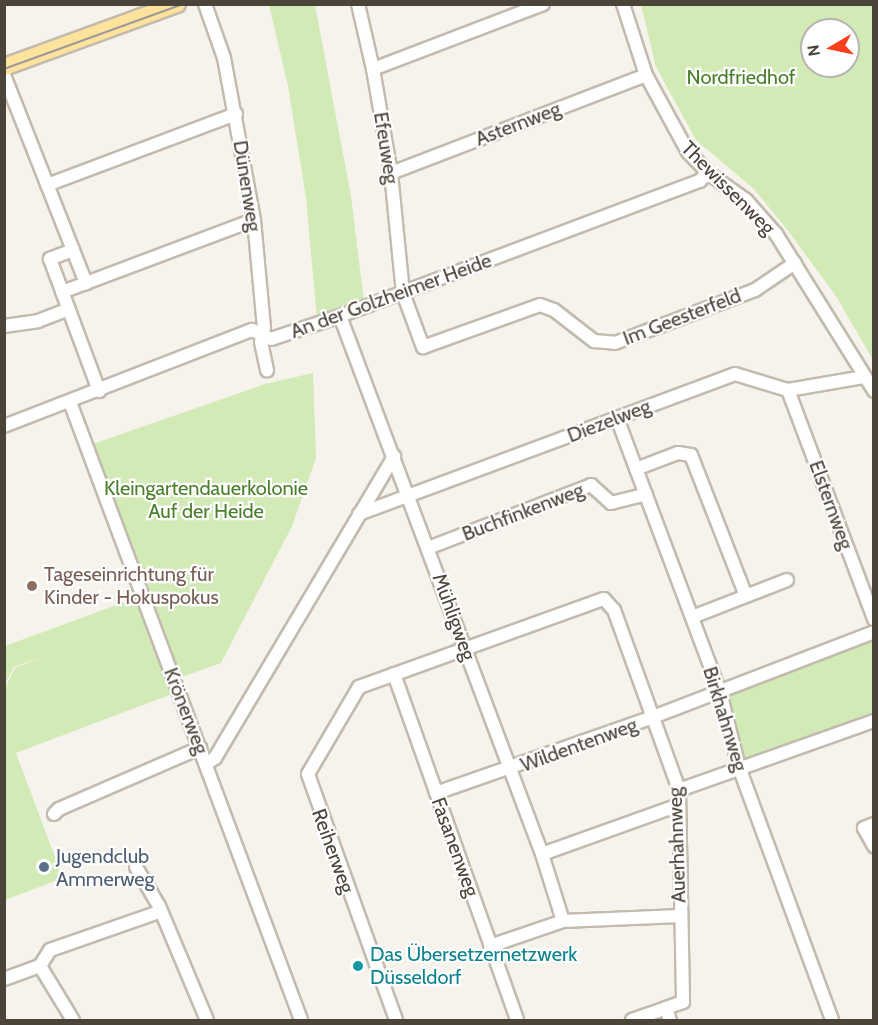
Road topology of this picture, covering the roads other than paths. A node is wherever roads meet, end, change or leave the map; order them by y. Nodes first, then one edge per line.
1 (177, 4) edge
2 (205, 4) edge
3 (358, 4) edge
4 (543, 4) edge
5 (624, 4) edge
6 (4, 67) edge
7 (373, 69) junction
8 (4, 75) edge
9 (646, 75) junction
10 (236, 114) junction
11 (707, 172) junction
12 (391, 173) junction
13 (48, 185) junction
14 (254, 220) junction
15 (73, 250) junction
16 (795, 263) junction
17 (86, 283) junction
18 (62, 292) junction
19 (403, 293) junction
20 (69, 309) junction
21 (340, 316) junction
22 (4, 326) edge
23 (263, 335) junction
24 (267, 370) dead end
25 (864, 377) junction
26 (788, 390) junction
27 (99, 391) junction
28 (873, 391) edge
29 (70, 402) junction
30 (617, 418) junction
31 (4, 426) edge
32 (394, 456) junction
33 (636, 469) junction
34 (646, 494) junction
35 (409, 496) junction
36 (358, 514) junction
37 (428, 548) junction
38 (787, 580) dead end
39 (746, 596) junction
40 (692, 617) junction
41 (873, 619) edge
42 (873, 632) edge
43 (465, 648) junction
44 (394, 674) junction
45 (720, 692) junction
46 (653, 717) junction
47 (873, 722) edge
48 (200, 748) junction
49 (206, 764) junction
50 (739, 767) junction
51 (511, 769) junction
52 (679, 789) junction
53 (436, 793) junction
54 (679, 805) junction
55 (54, 814) dead end
56 (873, 824) edge
57 (873, 846) edge
58 (542, 854) junction
59 (136, 867) dead end
60 (159, 912) junction
61 (680, 916) junction
62 (563, 921) junction
63 (490, 946) junction
64 (40, 966) junction
65 (4, 979) edge
66 (666, 1008) junction
67 (73, 1020) edge
68 (207, 1020) edge
69 (301, 1020) edge
70 (396, 1020) edge
71 (517, 1020) edge
72 (632, 1020) edge
73 (670, 1020) edge
74 (832, 1020) edge

1 - 6 main road
2 - 10 street, Dünenweg
3 - 7 street, Efeuweg
4 - 7 street
5 - 9 street, Thewissenweg
7 - 12 street, Efeuweg
8 - 13 street
9 - 11 street, Thewissenweg
9 - 12 street, Asternweg
10 - 13 street
10 - 14 street, Dünenweg
11 - 16 street, Thewissenweg
11 - 19 street, An der Golzheimer Heide
12 - 19 street, Efeuweg
13 - 15 street
14 - 17 street
14 - 23 street, Dünenweg
15 - 17 street
15 - 18 street
16 - 19 street, Im Geesterfeld
16 - 25 street, Thewissenweg
17 - 18 street
18 - 20 street
19 - 21 street, An der Golzheimer Heide
20 - 22 street
20 - 27 street
21 - 23 street, An der Golzheimer Heide
21 - 32 street, Mühligweg
23 - 24 street, Dünenweg
23 - 27 street, An der Golzheimer Heide
25 - 26 street, Diezelweg
25 - 28 street, Thewissenweg
26 - 30 street, Diezelweg
26 - 41 street, Elsternweg
27 - 29 street, An der Golzheimer Heide
29 - 31 street, An der Golzheimer Heide
29 - 48 street, Krönerweg
30 - 33 street, Birkhahnweg
30 - 35 street, Diezelweg
32 - 35 street, Mühligweg
32 - 36 street
33 - 34 street, Birkhahnweg
33 - 39 street
34 - 37 street, Buchfinkenweg
34 - 40 street, Birkhahnweg
35 - 36 street, Diezelweg
35 - 37 street, Mühligweg
36 - 49 street
37 - 43 street, Mühligweg
38 - 39 street
39 - 40 street
40 - 45 street, Birkhahnweg
42 - 45 street, Wildentenweg
43 - 44 street
43 - 46 street, Auerhahnweg
43 - 51 street, Mühligweg
44 - 53 street, Fasanenweg
44 - 70 street, Reiherweg
45 - 46 street, Wildentenweg
45 - 50 street, Birkhahnweg
46 - 51 street, Wildentenweg
46 - 52 street, Auerhahnweg
47 - 50 street
48 - 49 street, Krönerweg
48 - 55 street
49 - 69 street, Krönerweg
50 - 52 street
50 - 74 street, Birkhahnweg
51 - 53 street, Wildentenweg
51 - 58 street, Mühligweg
52 - 54 street, Auerhahnweg
53 - 63 street, Fasanenweg
54 - 58 street
54 - 61 street, Auerhahnweg
56 - 57 street
58 - 62 street, Mühligweg
59 - 60 street
60 - 64 street
60 - 68 street
61 - 62 street
61 - 66 street, Auerhahnweg
62 - 63 street
63 - 71 street, Fasanenweg
64 - 65 street
64 - 67 street
66 - 72 street
66 - 73 street

